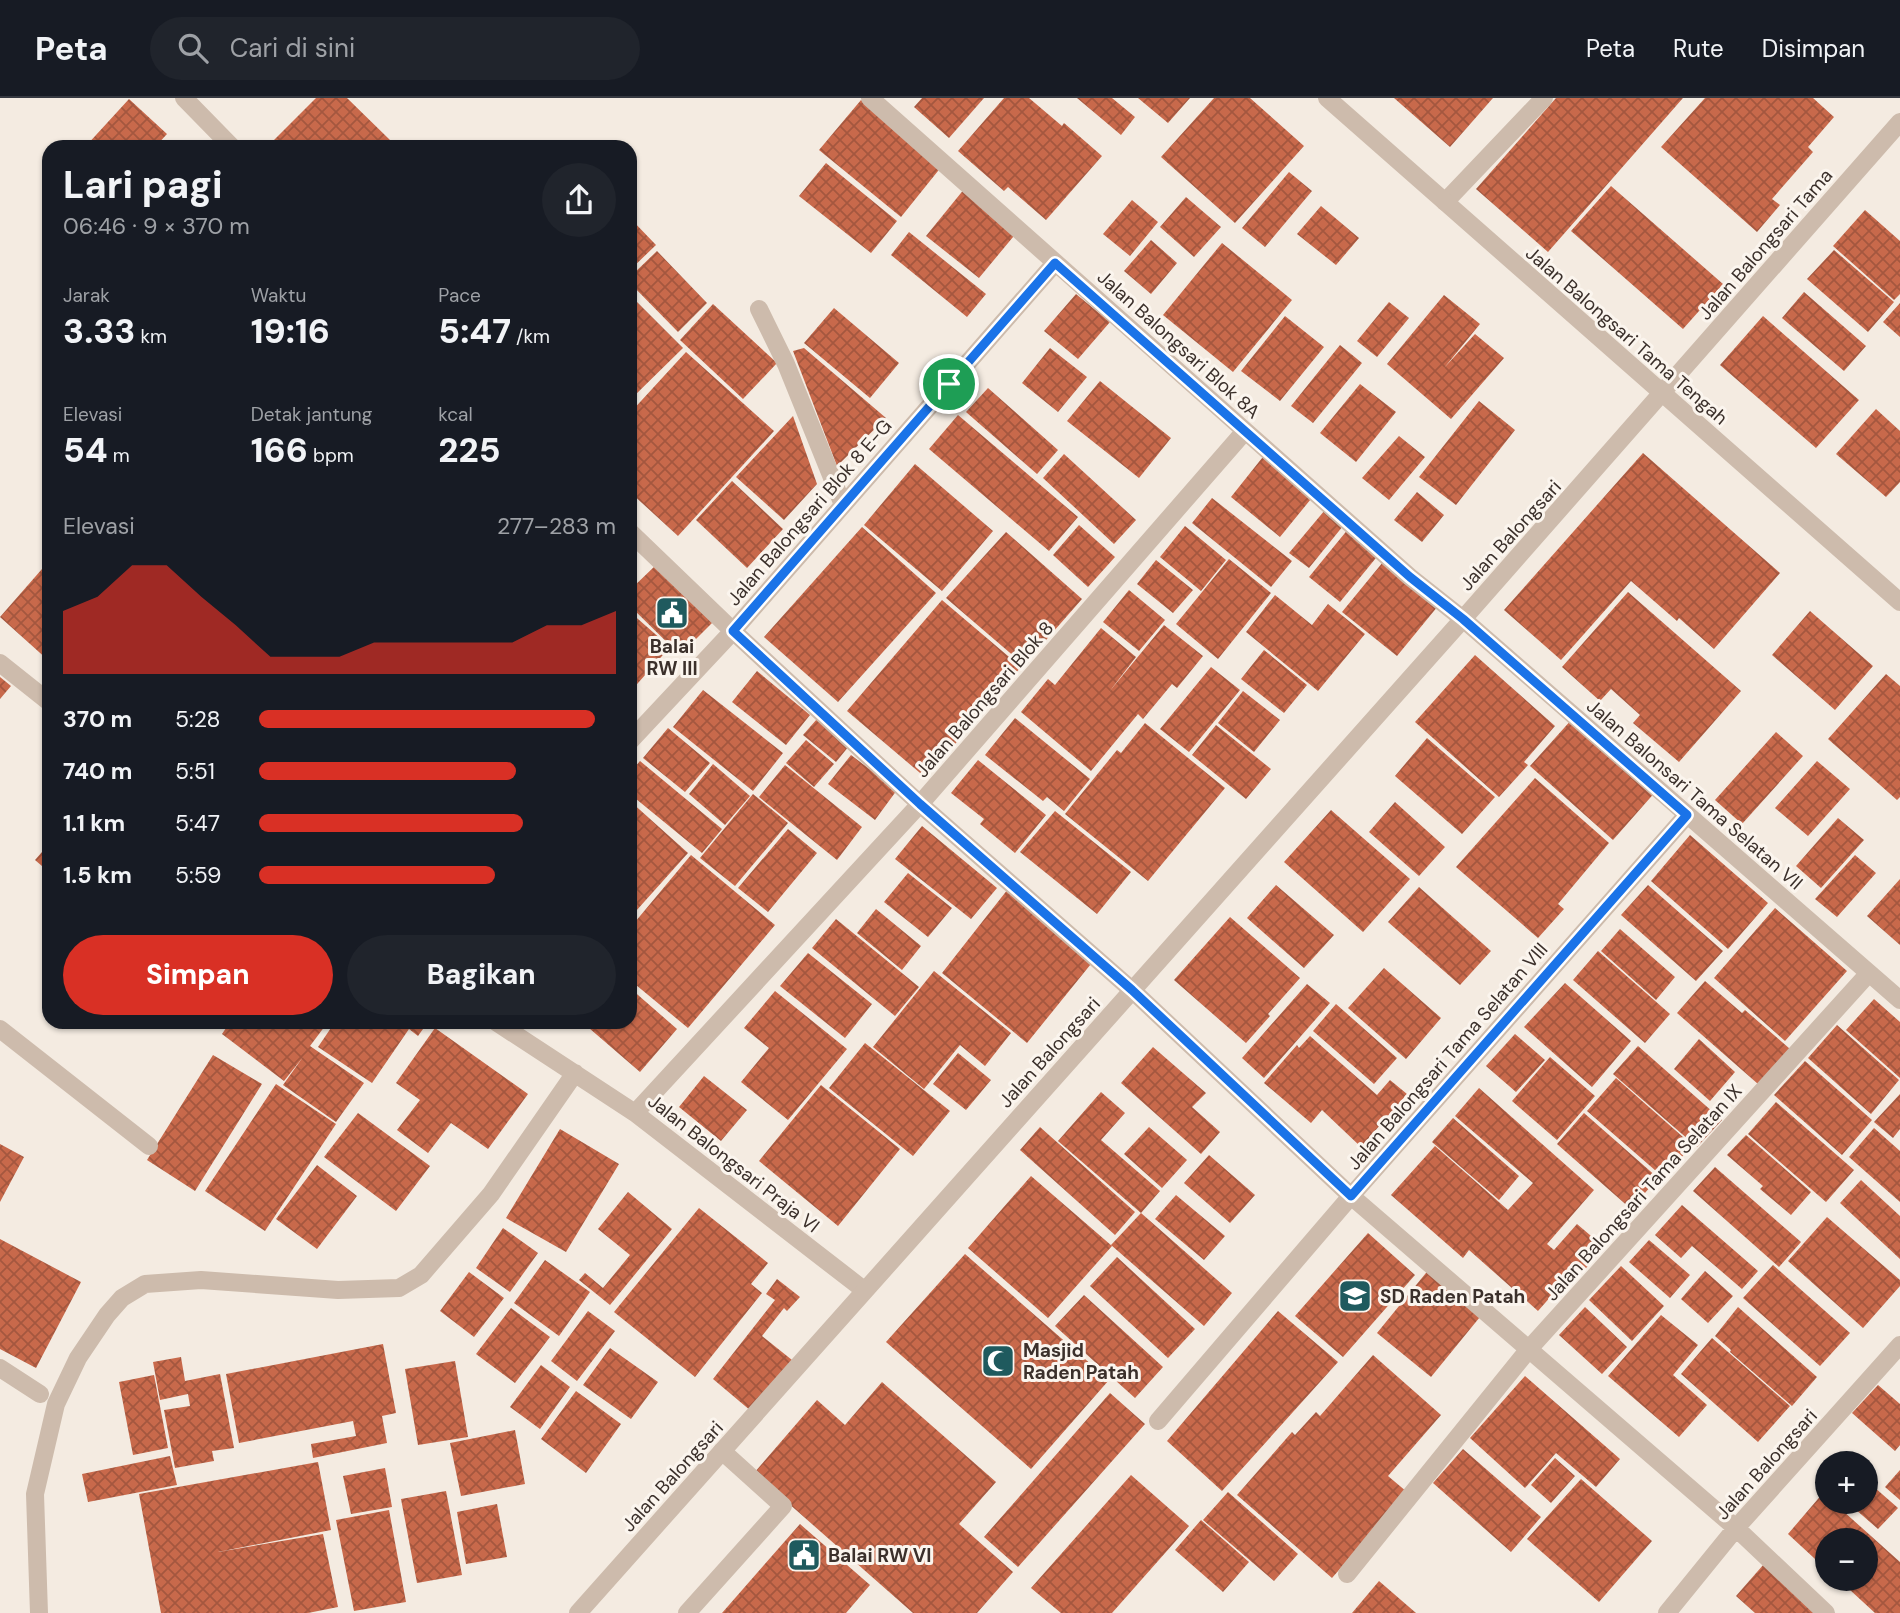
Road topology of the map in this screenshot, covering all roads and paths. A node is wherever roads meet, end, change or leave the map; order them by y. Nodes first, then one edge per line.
1 (184, 98) edge
2 (1327, 98) edge
3 (1544, 98) edge
4 (873, 99) edge
5 (1900, 122) edge
6 (225, 140) edge
7 (1445, 202) junction
8 (1055, 263) junction
9 (759, 309) dead end
10 (1663, 394) junction
11 (1245, 431) junction
12 (843, 505) junction
13 (637, 539) edge
14 (1899, 598) edge
15 (1463, 619) junction
16 (733, 631) junction
17 (0, 663) edge
18 (42, 696) edge
19 (637, 734) edge
20 (920, 804) junction
21 (1687, 815) junction
22 (1869, 973) junction
23 (1132, 990) junction
24 (1900, 1000) edge
25 (0, 1029) edge
26 (507, 1029) edge
27 (575, 1073) junction
28 (635, 1113) junction
29 (149, 1146) dead end
30 (1351, 1196) junction
31 (864, 1290) junction
32 (1900, 1345) edge
33 (1529, 1349) junction
34 (0, 1368) edge
35 (40, 1394) dead end
36 (1158, 1421) dead end
37 (722, 1451) junction
38 (1736, 1528) junction
39 (1347, 1574) dead end
40 (39, 1613) edge
41 (578, 1613) edge
42 (687, 1613) edge
43 (1667, 1613) edge
44 (1826, 1613) edge

1 - 6 street
2 - 7 street, Jalan Balongsari Tama Tengah
3 - 7 street
4 - 8 street, Jalan Balongsari Blok 8A
5 - 10 street, Jalan Balongsari Tama
7 - 10 street, Jalan Balongsari Tama Tengah
8 - 11 street, Jalan Balongsari Blok 8A
8 - 12 street, Jalan Balongsari Blok 8 E-G
9 - 12 street
10 - 14 street, Jalan Balongsari Tama Tengah
10 - 15 street, Jalan Balongsari
11 - 15 street, Jalan Balongsari Blok 8A
11 - 20 street, Jalan Balongsari Blok 8
12 - 16 street, Jalan Balongsari Blok 8 E-G
13 - 16 street
15 - 21 street, Jalan Balonsari Tama Selatan VII
15 - 23 street, Jalan Balongsari
16 - 19 street, Jalan Balongsari Blok 8 E-G
16 - 20 street
17 - 18 street
20 - 23 street
20 - 28 street, Jalan Balongsari Blok 8
21 - 22 street, Jalan Balonsari Tama Selatan VII
21 - 30 street, Jalan Balongsari Tama Selatan VIII
22 - 24 street, Jalan Balonsari Tama Selatan VII
22 - 33 street, Jalan Balongsari Tama Selatan IX
23 - 30 street
23 - 31 street, Jalan Balongsari
25 - 29 street
26 - 27 street, Jalan Balongsari Praja VI
27 - 28 street, Jalan Balongsari Praja VI
27 - 40 street
28 - 31 street, Jalan Balongsari Praja VI
30 - 33 street
30 - 36 street, Jalan Balongsari Tama Selatan VIII
31 - 37 street, Jalan Balongsari
32 - 38 street, Jalan Balongsari
33 - 38 street
33 - 39 street, Jalan Balongsari Tama Selatan IX
34 - 35 street
37 - 41 street, Jalan Balongsari
37 - 42 street
38 - 43 street, Jalan Balongsari
38 - 44 street

